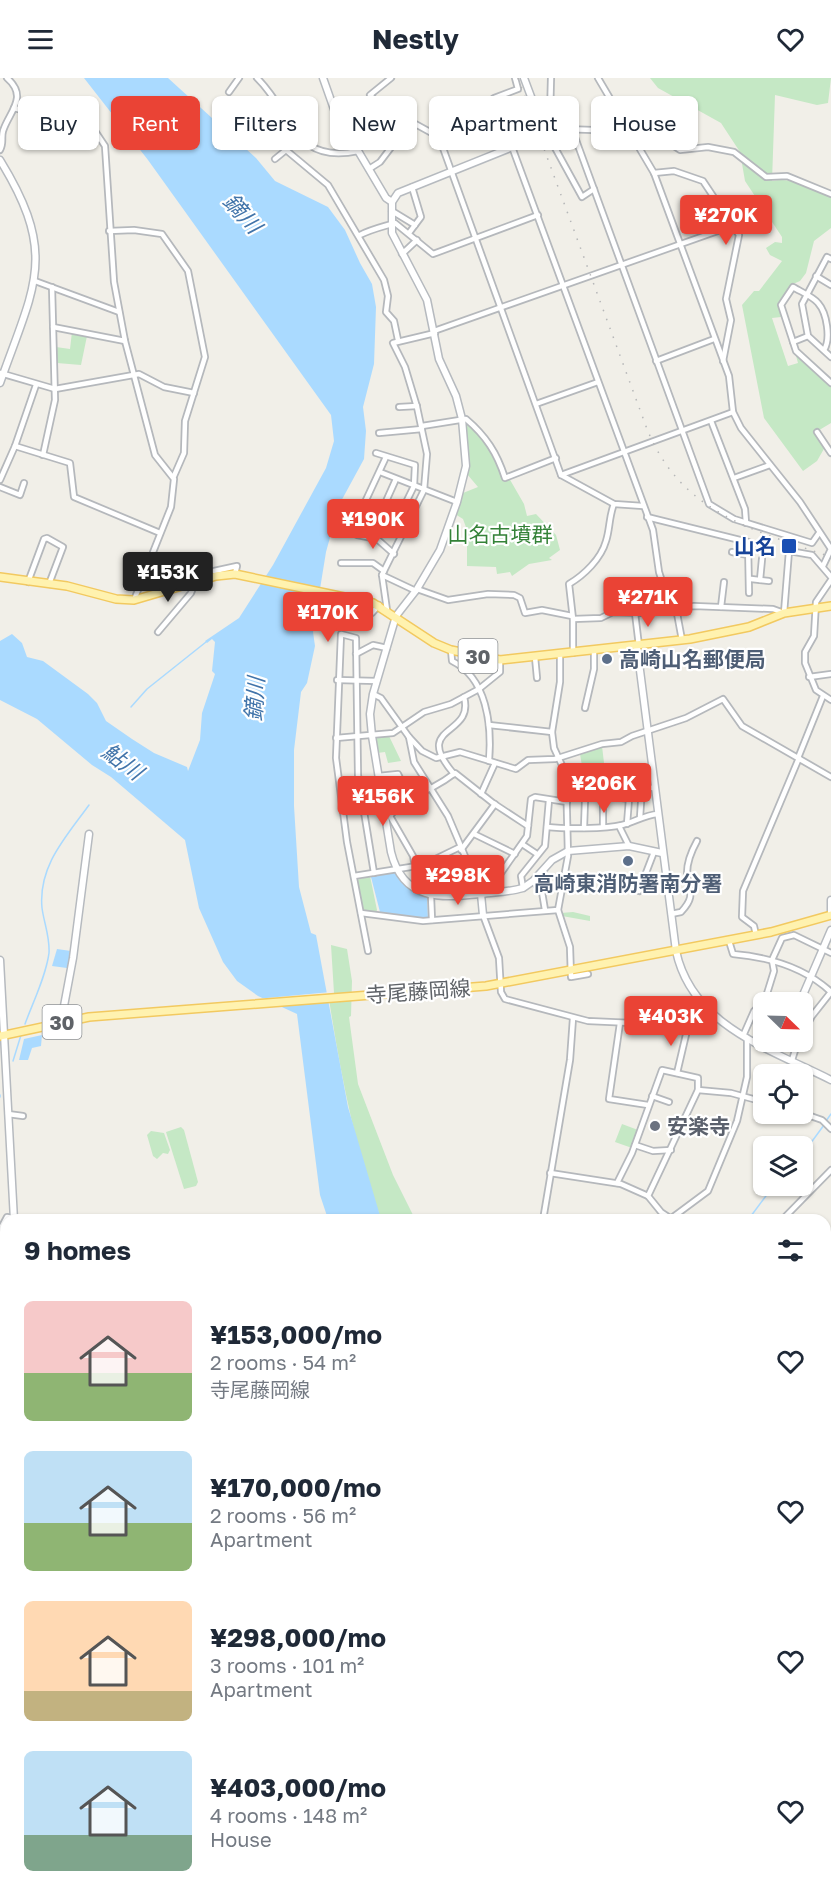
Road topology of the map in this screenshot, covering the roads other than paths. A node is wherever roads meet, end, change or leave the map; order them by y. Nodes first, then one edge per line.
1 (7, 78) edge
2 (17, 78) edge
3 (239, 78) edge
4 (257, 78) edge
5 (324, 78) edge
6 (391, 78) edge
7 (515, 78) edge
8 (524, 78) edge
9 (551, 78) edge
10 (597, 78) edge
11 (14, 84) junction
12 (229, 92) dead end
13 (371, 96) edge
14 (499, 96) edge
15 (532, 96) edge
16 (550, 96) edge
17 (608, 96) edge
18 (14, 108) junction
19 (417, 124) edge
20 (579, 148) edge
21 (698, 148) edge
22 (0, 150) edge
23 (389, 150) edge
24 (507, 150) edge
25 (513, 150) edge
26 (555, 150) edge
27 (640, 150) edge
28 (358, 151) junction
29 (0, 159) edge
30 (275, 159) dead end
31 (369, 169) junction
32 (451, 171) junction
33 (654, 173) junction
34 (412, 188) junction
35 (594, 189) junction
36 (831, 194) edge
37 (392, 202) junction
38 (392, 211) junction
39 (538, 215) junction
40 (391, 224) junction
41 (415, 225) junction
42 (732, 226) junction
43 (109, 231) junction
44 (409, 233) junction
45 (360, 235) junction
46 (476, 237) junction
47 (417, 240) junction
48 (680, 244) junction
49 (401, 255) junction
50 (831, 259) edge
51 (622, 266) junction
52 (816, 276) junction
53 (35, 281) junction
54 (831, 285) edge
55 (52, 287) junction
56 (563, 287) junction
57 (805, 295) junction
58 (502, 309) junction
59 (119, 312) junction
60 (53, 327) junction
61 (434, 332) junction
62 (808, 336) junction
63 (714, 339) junction
64 (398, 340) junction
65 (125, 341) junction
66 (793, 342) junction
67 (824, 350) junction
68 (831, 357) edge
69 (656, 361) junction
70 (723, 361) junction
71 (1, 373) edge
72 (132, 374) junction
73 (598, 382) junction
74 (0, 383) edge
75 (831, 383) edge
76 (36, 385) junction
77 (55, 389) junction
78 (194, 393) junction
79 (536, 404) junction
80 (417, 406) junction
81 (399, 407) dead end
82 (733, 412) junction
83 (462, 419) junction
84 (711, 421) junction
85 (422, 428) junction
86 (682, 431) junction
87 (817, 432) dead end
88 (379, 433) dead end
89 (15, 446) junction
90 (623, 452) junction
91 (376, 453) dead end
92 (831, 453) edge
93 (43, 455) junction
94 (386, 456) junction
95 (555, 458) junction
96 (770, 465) junction
97 (380, 472) junction
98 (561, 475) junction
99 (174, 476) junction
100 (734, 478) junction
101 (396, 479) junction
102 (0, 480) edge
103 (24, 483) dead end
104 (414, 486) junction
105 (0, 487) edge
106 (424, 490) junction
107 (458, 502) junction
108 (614, 504) junction
109 (643, 506) junction
110 (647, 517) junction
111 (378, 519) junction
112 (746, 523) junction
113 (375, 527) junction
114 (160, 533) junction
115 (819, 533) junction
116 (357, 535) dead end
117 (370, 537) junction
118 (831, 550) edge
119 (732, 552) dead end
120 (394, 554) junction
121 (748, 555) junction
122 (762, 559) dead end
123 (341, 562) dead end
124 (823, 566) junction
125 (214, 571) dead end
126 (383, 573) junction
127 (236, 574) junction
128 (1, 576) edge
129 (751, 579) junction
130 (760, 580) junction
131 (831, 580) edge
132 (769, 581) dead end
133 (28, 582) junction
134 (195, 582) junction
135 (724, 582) dead end
136 (49, 584) junction
137 (416, 590) junction
138 (749, 593) dead end
139 (134, 600) junction
140 (379, 605) junction
141 (831, 606) edge
142 (721, 607) junction
143 (815, 607) junction
144 (674, 609) junction
145 (387, 610) junction
146 (337, 613) dead end
147 (635, 613) junction
148 (784, 613) junction
149 (396, 616) junction
150 (573, 617) junction
151 (158, 632) dead end
152 (682, 640) junction
153 (638, 646) junction
154 (387, 648) junction
155 (452, 650) junction
156 (594, 651) junction
157 (573, 653) junction
158 (356, 654) junction
159 (560, 655) junction
160 (535, 657) junction
161 (500, 660) junction
162 (831, 674) edge
163 (809, 677) junction
164 (537, 678) dead end
165 (337, 680) junction
166 (356, 681) junction
167 (377, 681) junction
168 (479, 689) junction
169 (373, 694) junction
170 (824, 696) junction
171 (464, 697) junction
172 (831, 700) edge
173 (585, 708) dead end
174 (489, 724) junction
175 (403, 727) junction
176 (647, 731) junction
177 (552, 732) junction
178 (372, 736) junction
179 (357, 737) junction
180 (409, 737) junction
181 (336, 738) junction
182 (559, 757) junction
183 (441, 758) junction
184 (798, 758) junction
185 (492, 762) junction
186 (586, 773) junction
187 (454, 774) junction
188 (566, 774) junction
189 (378, 776) junction
190 (831, 777) edge
191 (603, 785) junction
192 (627, 786) dead end
193 (642, 787) junction
194 (654, 788) junction
195 (432, 790) junction
196 (481, 794) junction
197 (408, 798) junction
198 (549, 800) junction
199 (628, 801) junction
200 (382, 802) junction
201 (567, 802) junction
202 (640, 802) junction
203 (495, 804) junction
204 (362, 805) junction
205 (342, 808) junction
206 (658, 814) junction
207 (640, 818) junction
208 (627, 824) junction
209 (528, 826) junction
210 (603, 826) junction
211 (619, 826) junction
212 (547, 827) junction
213 (584, 828) junction
214 (568, 829) junction
215 (89, 834) dead end
216 (474, 834) junction
217 (697, 841) dead end
218 (522, 844) junction
219 (629, 846) junction
220 (461, 849) junction
221 (568, 851) junction
222 (654, 852) junction
223 (662, 853) junction
224 (515, 854) junction
225 (537, 854) junction
226 (433, 861) junction
227 (415, 866) junction
228 (397, 869) junction
229 (374, 873) junction
230 (354, 876) junction
231 (533, 881) junction
232 (523, 888) junction
233 (639, 891) dead end
234 (495, 892) junction
235 (481, 894) junction
236 (430, 896) junction
237 (455, 896) junction
238 (831, 900) edge
239 (545, 910) junction
240 (558, 910) junction
241 (361, 913) junction
242 (671, 914) junction
243 (831, 914) edge
244 (483, 915) junction
245 (432, 920) junction
246 (831, 930) edge
247 (756, 935) junction
248 (729, 941) junction
249 (824, 949) junction
250 (368, 951) dead end
251 (676, 951) junction
252 (831, 953) edge
253 (0, 960) edge
254 (772, 960) junction
255 (572, 969) junction
256 (588, 974) dead end
257 (812, 977) junction
258 (501, 984) junction
259 (805, 992) edge
260 (831, 992) edge
261 (709, 1012) junction
262 (813, 1015) edge
263 (573, 1018) junction
264 (61, 1022) junction
265 (620, 1023) junction
266 (688, 1026) junction
267 (2, 1035) edge
268 (745, 1037) junction
269 (753, 1041) edge
270 (776, 1052) edge
271 (795, 1052) edge
272 (792, 1060) junction
273 (677, 1073) junction
274 (831, 1080) edge
275 (4, 1088) edge
276 (698, 1090) junction
277 (652, 1096) junction
278 (741, 1096) junction
279 (753, 1099) edge
280 (669, 1102) dead end
281 (648, 1105) junction
282 (8, 1114) junction
283 (23, 1116) dead end
284 (813, 1117) edge
285 (831, 1129) edge
286 (635, 1145) junction
287 (671, 1150) junction
288 (831, 1170) edge
289 (550, 1173) junction
290 (617, 1183) junction
291 (648, 1196) junction
292 (14, 1214) edge
293 (544, 1214) edge
294 (664, 1214) edge
295 (679, 1214) edge
296 (788, 1214) edge

1 - 11 street
2 - 11 street
3 - 12 street
4 - 28 street
5 - 28 main road
6 - 13 street
7 - 14 street
8 - 15 main road
9 - 16 street
10 - 17 street
11 - 18 street
18 - 22 street
18 - 43 street
19 - 32 street
20 - 35 street
21 - 36 street
23 - 31 street
24 - 32 main road
25 - 39 street
26 - 35 street
27 - 33 street
28 - 31 main road
29 - 53 main road
30 - 45 street
31 - 37 main road
32 - 34 main road
32 - 46 street
33 - 42 street
33 - 48 street
34 - 37 main road
34 - 41 street
35 - 51 street
37 - 38 main road
38 - 40 main road
38 - 41 street
39 - 46 street
39 - 56 street
40 - 44 street
40 - 45 street
40 - 49 main road
41 - 44 street
42 - 48 street
42 - 70 street
43 - 59 street
43 - 78 street
44 - 47 street
45 - 64 street
46 - 47 street
46 - 58 street
47 - 49 street
48 - 51 street
48 - 63 street
49 - 61 main road
50 - 52 street
51 - 56 street
51 - 69 street
52 - 54 street
52 - 57 street
53 - 55 street
53 - 71 main road
55 - 59 street
55 - 60 street
56 - 58 street
56 - 73 street
57 - 62 street
57 - 66 street
57 - 67 street
58 - 61 street
58 - 79 street
59 - 65 street
60 - 65 street
60 - 77 street
61 - 64 street
61 - 83 main road
62 - 66 street
62 - 67 street
63 - 69 street
63 - 70 street
64 - 80 street
65 - 72 street
66 - 75 street
67 - 68 street
69 - 86 street
70 - 82 street
71 - 74 main road
71 - 76 street
72 - 77 street
72 - 78 street
72 - 99 street
73 - 79 street
73 - 90 street
76 - 77 street
76 - 89 street
77 - 93 street
78 - 99 street
79 - 95 street
80 - 81 street
80 - 85 street
82 - 84 street
82 - 96 street
83 - 85 street
83 - 95 street
83 - 107 main road
84 - 86 street
84 - 100 street
85 - 88 street
85 - 106 street
86 - 90 street
86 - 112 street
87 - 92 street
89 - 93 street
89 - 102 street
90 - 98 street
90 - 109 street
91 - 94 street
93 - 114 street
94 - 97 street
94 - 104 street
95 - 98 street
96 - 100 street
96 - 115 street
97 - 101 street
97 - 113 street
98 - 108 street
99 - 114 street
100 - 112 street
101 - 104 street
101 - 111 street
103 - 105 street
104 - 106 street
104 - 111 street
106 - 107 street
106 - 120 street
107 - 137 main road
108 - 109 street
108 - 150 street
109 - 110 street
110 - 121 street
110 - 144 street
111 - 113 street
112 - 115 street
113 - 117 street
114 - 139 street
115 - 118 street
116 - 117 street
117 - 120 street
118 - 124 street
119 - 121 street
120 - 126 street
121 - 129 street
122 - 130 street
123 - 126 street
124 - 131 street
124 - 148 street
125 - 127 street
126 - 137 street
126 - 145 street
127 - 134 main road, 30
127 - 140 main road, 30
128 - 133 main road, 30
129 - 130 street
129 - 138 street
130 - 132 street
131 - 143 street
133 - 136 main road, 30
133 - 136 street
134 - 139 main road, 30
134 - 151 street
135 - 142 street
136 - 139 main road, 30
137 - 149 main road
137 - 150 street
140 - 145 main road, 30
140 - 146 street
141 - 143 main road, 30
142 - 144 street
142 - 148 street
143 - 148 main road, 30
143 - 163 street
144 - 147 street
144 - 152 street
145 - 149 main road, 30
147 - 150 street
147 - 153 street
148 - 152 main road, 30
149 - 154 main road
149 - 155 main road, 30
150 - 157 street
152 - 153 main road, 30
153 - 156 main road, 30
153 - 176 main road
154 - 158 street
154 - 167 main road
155 - 161 main road, 30
155 - 168 street
156 - 157 main road, 30
156 - 173 street
157 - 159 main road, 30
158 - 165 street
158 - 166 street
159 - 160 main road, 30
159 - 177 street
160 - 161 main road, 30
160 - 164 street
161 - 168 street
162 - 163 street
163 - 170 street
165 - 166 street
165 - 181 street
166 - 167 street
166 - 179 street
167 - 169 main road
168 - 171 street
168 - 174 street
169 - 175 street
169 - 178 main road
170 - 172 street
170 - 184 street
171 - 175 street
171 - 183 street
174 - 177 street
174 - 185 street
175 - 178 street
175 - 180 street
176 - 182 street
176 - 184 street
176 - 194 main road
177 - 182 street
178 - 179 street
178 - 189 main road
179 - 181 street
179 - 204 street
180 - 183 street
180 - 195 street
181 - 205 street
182 - 185 street
182 - 188 street
183 - 185 street
183 - 187 street
184 - 190 street
184 - 247 street
185 - 196 street
186 - 188 street
186 - 191 street
186 - 213 street
187 - 195 street
187 - 196 street
188 - 201 street
189 - 197 street
189 - 200 main road
191 - 199 street
191 - 210 street
192 - 193 street
193 - 194 street
193 - 202 street
194 - 206 main road
195 - 197 street
195 - 220 street
196 - 203 street
197 - 200 street
197 - 227 street
198 - 201 street
198 - 209 street
198 - 212 street
199 - 202 street
199 - 208 street
200 - 204 street
200 - 228 main road
201 - 214 street
202 - 207 street
203 - 209 street
203 - 216 street
204 - 205 street
204 - 229 street
205 - 230 street
206 - 207 street
206 - 223 main road
207 - 208 street
208 - 211 street
209 - 218 street
210 - 211 street
210 - 213 street
211 - 219 street
212 - 214 street
212 - 225 street
213 - 214 street
214 - 221 street
215 - 264 main road
216 - 220 street
216 - 224 street
217 - 242 street
218 - 224 street
218 - 225 street
219 - 221 main road
219 - 222 main road
220 - 226 street
220 - 235 street
221 - 231 main road
221 - 240 street
222 - 223 main road
222 - 233 street
223 - 242 main road
224 - 234 street
225 - 232 street
226 - 227 street
226 - 237 street
227 - 228 street
228 - 229 street
228 - 236 main road
229 - 230 street
230 - 241 street
231 - 232 main road
231 - 239 street
232 - 234 main road
234 - 235 main road
235 - 237 main road
235 - 244 main road
236 - 237 main road
236 - 245 street
238 - 243 main road
239 - 240 street
239 - 244 street
240 - 255 street
241 - 245 street
241 - 250 street
242 - 251 main road
243 - 247 main road, 寺尾藤岡線 / 30
244 - 245 street
244 - 258 street
246 - 249 main road
247 - 248 main road, 寺尾藤岡線 / 30
248 - 251 main road, 寺尾藤岡線 / 30
248 - 254 street
249 - 252 street
249 - 254 street
249 - 257 main road
251 - 255 main road, 寺尾藤岡線 / 30
251 - 261 main road
253 - 267 main road
254 - 257 street
254 - 268 street
255 - 256 street
255 - 258 main road, 寺尾藤岡線 / 30
257 - 259 main road
257 - 260 street
258 - 263 street
258 - 264 main road, 寺尾藤岡線 / 30
260 - 262 street
261 - 266 street
261 - 268 main road
263 - 265 street
263 - 289 street
264 - 267 main road, 寺尾藤岡線 / 30
265 - 266 street
265 - 281 street
266 - 273 street
267 - 275 main road
268 - 269 main road
268 - 278 street
270 - 272 main road
271 - 272 street
272 - 274 main road
273 - 276 street
273 - 277 street
275 - 282 main road
276 - 278 street
276 - 287 street
277 - 280 street
277 - 281 street
278 - 279 street
278 - 295 street
281 - 286 street
282 - 283 street
282 - 292 main road
284 - 285 street
286 - 287 street
286 - 290 street
287 - 291 street
288 - 296 street
289 - 290 street
289 - 293 street
290 - 291 street
291 - 294 street

